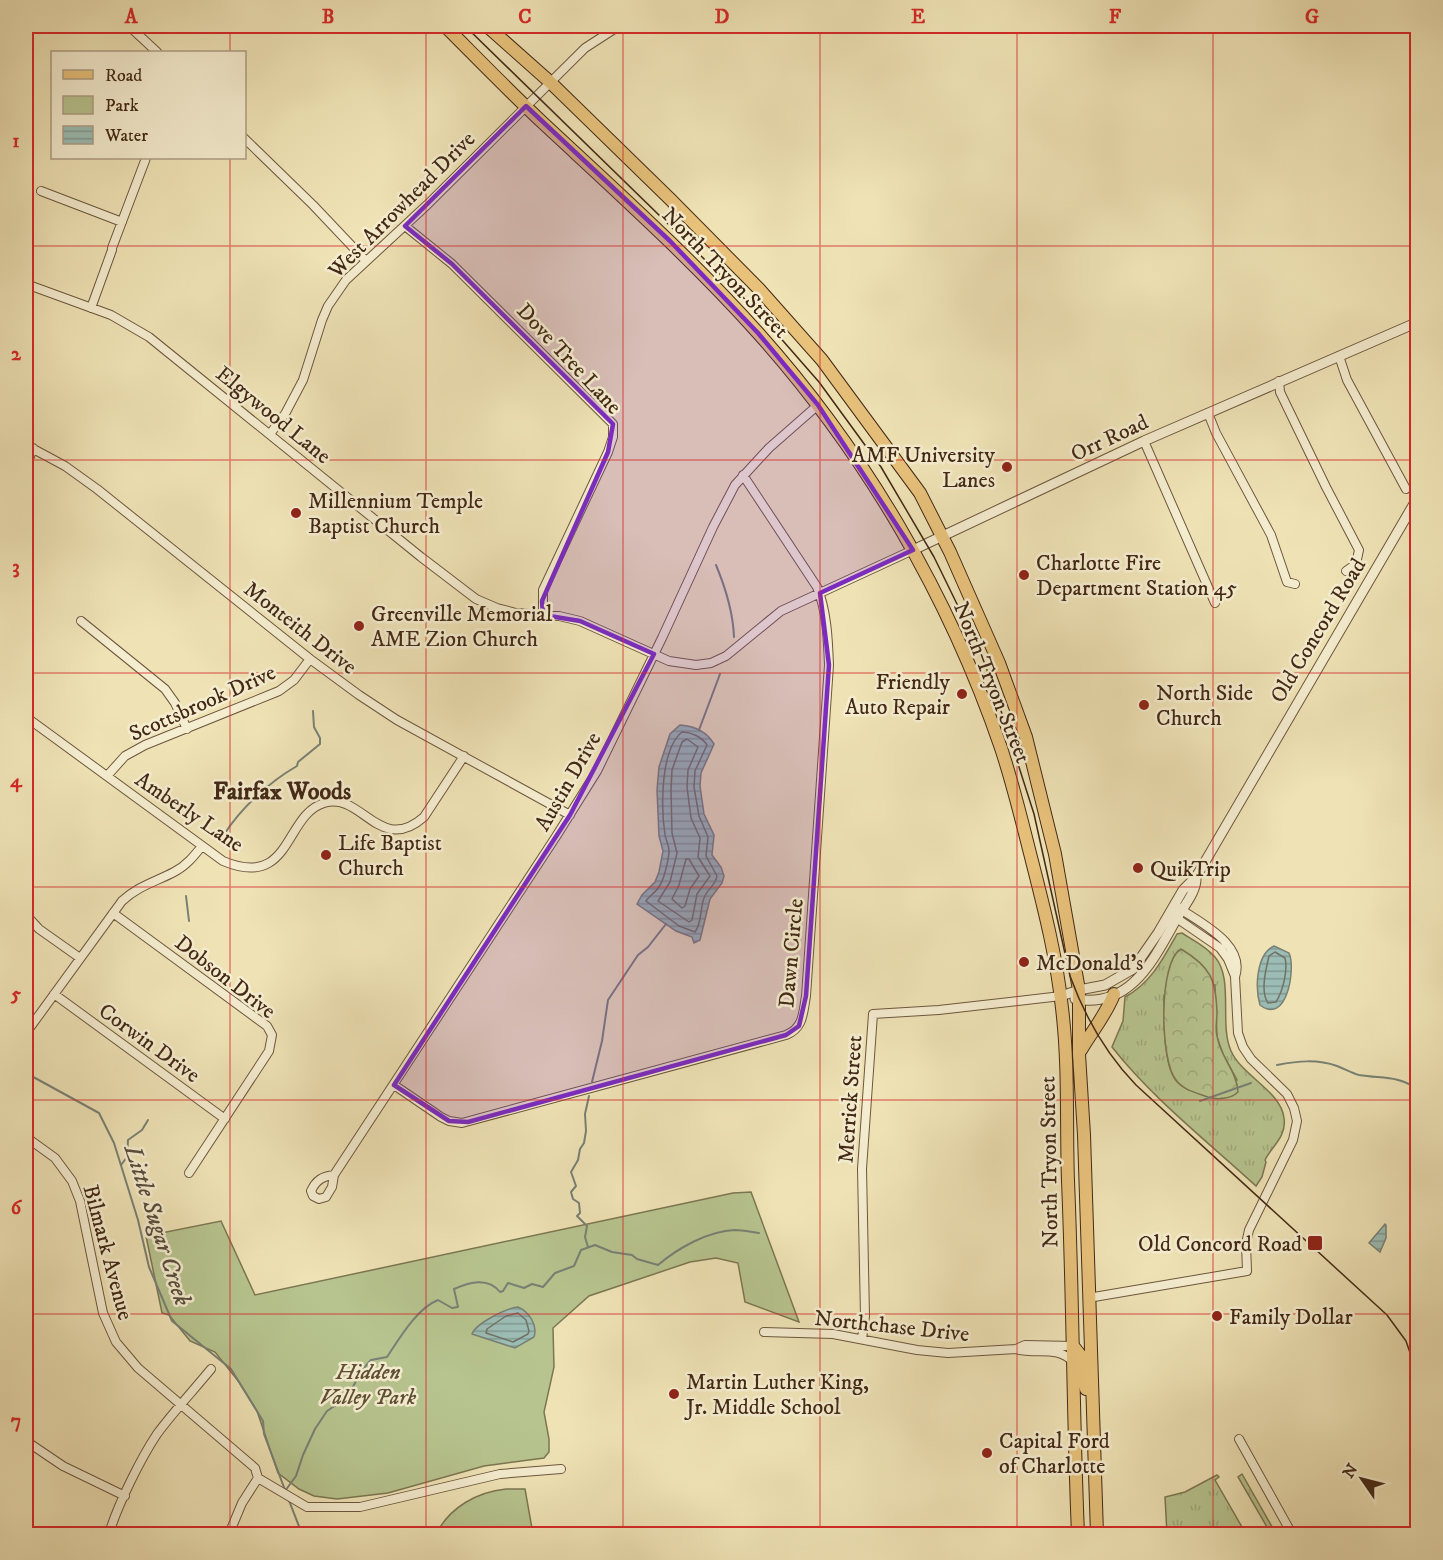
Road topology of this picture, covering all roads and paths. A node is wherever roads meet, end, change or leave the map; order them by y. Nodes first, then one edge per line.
1 (129, 26) edge
2 (445, 26) edge
3 (487, 26) edge
4 (618, 26) edge
5 (156, 51) edge
6 (550, 82) junction
7 (526, 106) junction
8 (246, 140) edge
9 (146, 159) edge
10 (41, 191) dead end
11 (122, 222) junction
12 (405, 226) junction
13 (366, 261) junction
14 (26, 284) edge
15 (91, 308) junction
16 (1418, 322) edge
17 (1339, 356) junction
18 (1280, 381) junction
19 (818, 405) junction
20 (1208, 413) junction
21 (270, 434) junction
22 (1144, 441) junction
23 (29, 446) edge
24 (26, 466) edge
25 (743, 475) junction
26 (1406, 489) dead end
27 (1418, 497) edge
28 (941, 537) junction
29 (913, 550) junction
30 (1346, 571) dead end
31 (1295, 584) dead end
32 (819, 593) junction
33 (1215, 603) dead end
34 (543, 615) junction
35 (81, 621) dead end
36 (654, 654) junction
37 (310, 659) junction
38 (26, 717) edge
39 (186, 729) junction
40 (464, 756) junction
41 (107, 776) junction
42 (570, 815) junction
43 (202, 846) junction
44 (1176, 912) junction
45 (113, 913) junction
46 (26, 915) edge
47 (80, 958) junction
48 (54, 994) junction
49 (1114, 994) junction
50 (1080, 995) junction
51 (1061, 996) junction
52 (26, 1033) edge
53 (1079, 1054) junction
54 (394, 1085) junction
55 (225, 1119) junction
56 (26, 1137) edge
57 (189, 1173) dead end
58 (334, 1175) dead end
59 (1088, 1298) junction
60 (764, 1332) dead end
61 (862, 1339) junction
62 (1073, 1346) junction
63 (1016, 1349) junction
64 (1073, 1362) junction
65 (211, 1369) dead end
66 (181, 1405) junction
67 (1093, 1420) junction
68 (1239, 1439) dead end
69 (26, 1441) edge
70 (561, 1469) dead end
71 (258, 1478) junction
72 (125, 1496) junction
73 (109, 1534) edge
74 (229, 1534) edge
75 (1078, 1534) edge
76 (1097, 1534) edge
77 (1293, 1534) edge

1 - 5 street
2 - 7 main road, North Tryon Street
3 - 6 main road, North Tryon Street
4 - 6 street, West Arrowhead Drive
6 - 7 street, West Arrowhead Drive
6 - 28 main road, North Tryon Street
7 - 12 street, West Arrowhead Drive
7 - 19 main road, North Tryon Street
8 - 13 street
9 - 11 street
10 - 11 street
11 - 15 street
12 - 13 street, West Arrowhead Drive
12 - 34 street, Dove Tree Lane
13 - 21 street, West Arrowhead Drive
14 - 15 street, Elgywood Lane
15 - 21 street, Elgywood Lane
16 - 17 street, Orr Road
17 - 18 street, Orr Road
17 - 26 street
18 - 20 street, Orr Road
18 - 30 street
19 - 25 street, Austin Drive
19 - 29 main road, North Tryon Street
20 - 22 street, Orr Road
20 - 31 street
21 - 34 street, Elgywood Lane
22 - 28 street, Orr Road
22 - 33 street
23 - 24 street
23 - 37 street, Monteith Drive
25 - 32 street, Dawn Circle
25 - 36 street, Austin Drive
27 - 44 street, Old Concord Road
28 - 29 street, Orr Road
28 - 50 main road, North Tryon Street
29 - 32 street, Orr Road
29 - 51 main road, North Tryon Street
32 - 36 street, Elgywood Lane
32 - 54 street, Dawn Circle
34 - 36 street, Elgywood Lane
35 - 39 street
36 - 42 street, Austin Drive
37 - 39 street, Scottsbrook Drive
37 - 40 street, Monteith Drive
38 - 41 street, Amberly Lane
39 - 41 street, Scottsbrook Drive
40 - 42 street, Monteith Drive
40 - 43 street, Amberly Lane
41 - 43 street, Amberly Lane
42 - 54 street, Austin Drive
43 - 45 street
44 - 49 street, Old Concord Road
44 - 50 street, Old Concord Road
44 - 59 street
45 - 47 street
45 - 55 street, Dobson Drive
46 - 47 street
47 - 48 street
48 - 52 street
48 - 55 street, Corwin Drive
49 - 50 street, Old Concord Road
49 - 53 main road
50 - 51 street, Old Concord Road
50 - 53 main road, North Tryon Street
51 - 61 street, Merrick Street
51 - 62 main road, North Tryon Street
53 - 59 main road, North Tryon Street
54 - 58 street, Austin Drive
55 - 57 street, Dobson Drive
56 - 66 street, Bilmark Avenue
59 - 67 main road, North Tryon Street
60 - 61 street, Northchase Drive
61 - 63 street, Northchase Drive
62 - 63 street, Northchase Drive
62 - 64 main road, North Tryon Street
62 - 67 main road
63 - 64 street, Northchase Drive
64 - 75 main road, North Tryon Street
65 - 66 street
66 - 71 street, Bilmark Avenue
66 - 72 street
67 - 76 main road, North Tryon Street
68 - 77 street
69 - 72 street
70 - 71 street
71 - 74 street
72 - 73 street

